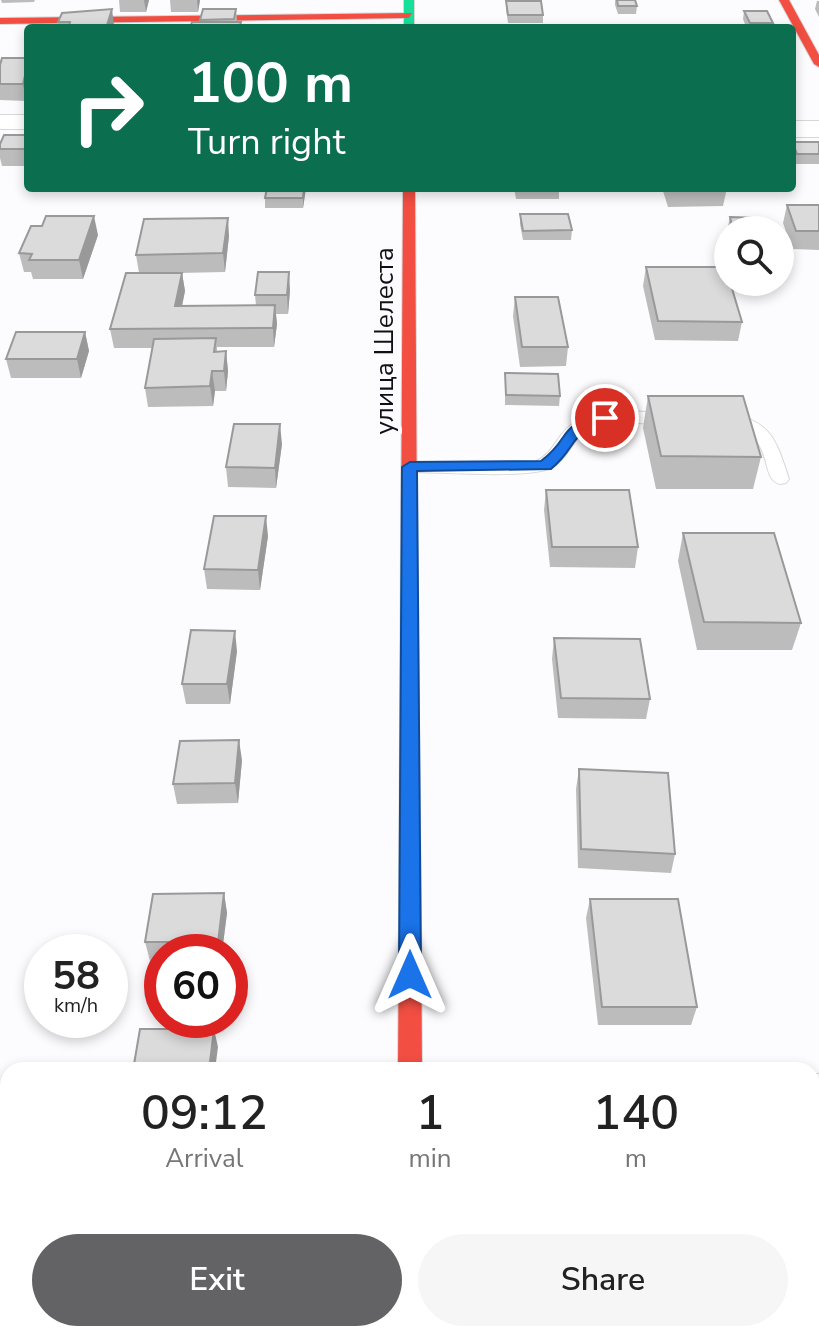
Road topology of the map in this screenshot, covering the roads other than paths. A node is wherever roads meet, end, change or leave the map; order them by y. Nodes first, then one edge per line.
1 (784, 0) edge
2 (409, 14) edge
3 (0, 21) edge
4 (819, 64) edge
5 (0, 122) edge
6 (24, 122) edge
7 (796, 129) edge
8 (819, 129) edge
9 (409, 192) edge
10 (684, 418) edge
11 (716, 418) edge
12 (410, 467) junction
13 (780, 479) dead end
14 (410, 1062) edge

1 - 4 main road
2 - 3 main road
5 - 6 street
7 - 8 street
9 - 12 main road, улица Шелеста
10 - 12 lane
11 - 13 lane
12 - 14 main road, улица Шелеста

